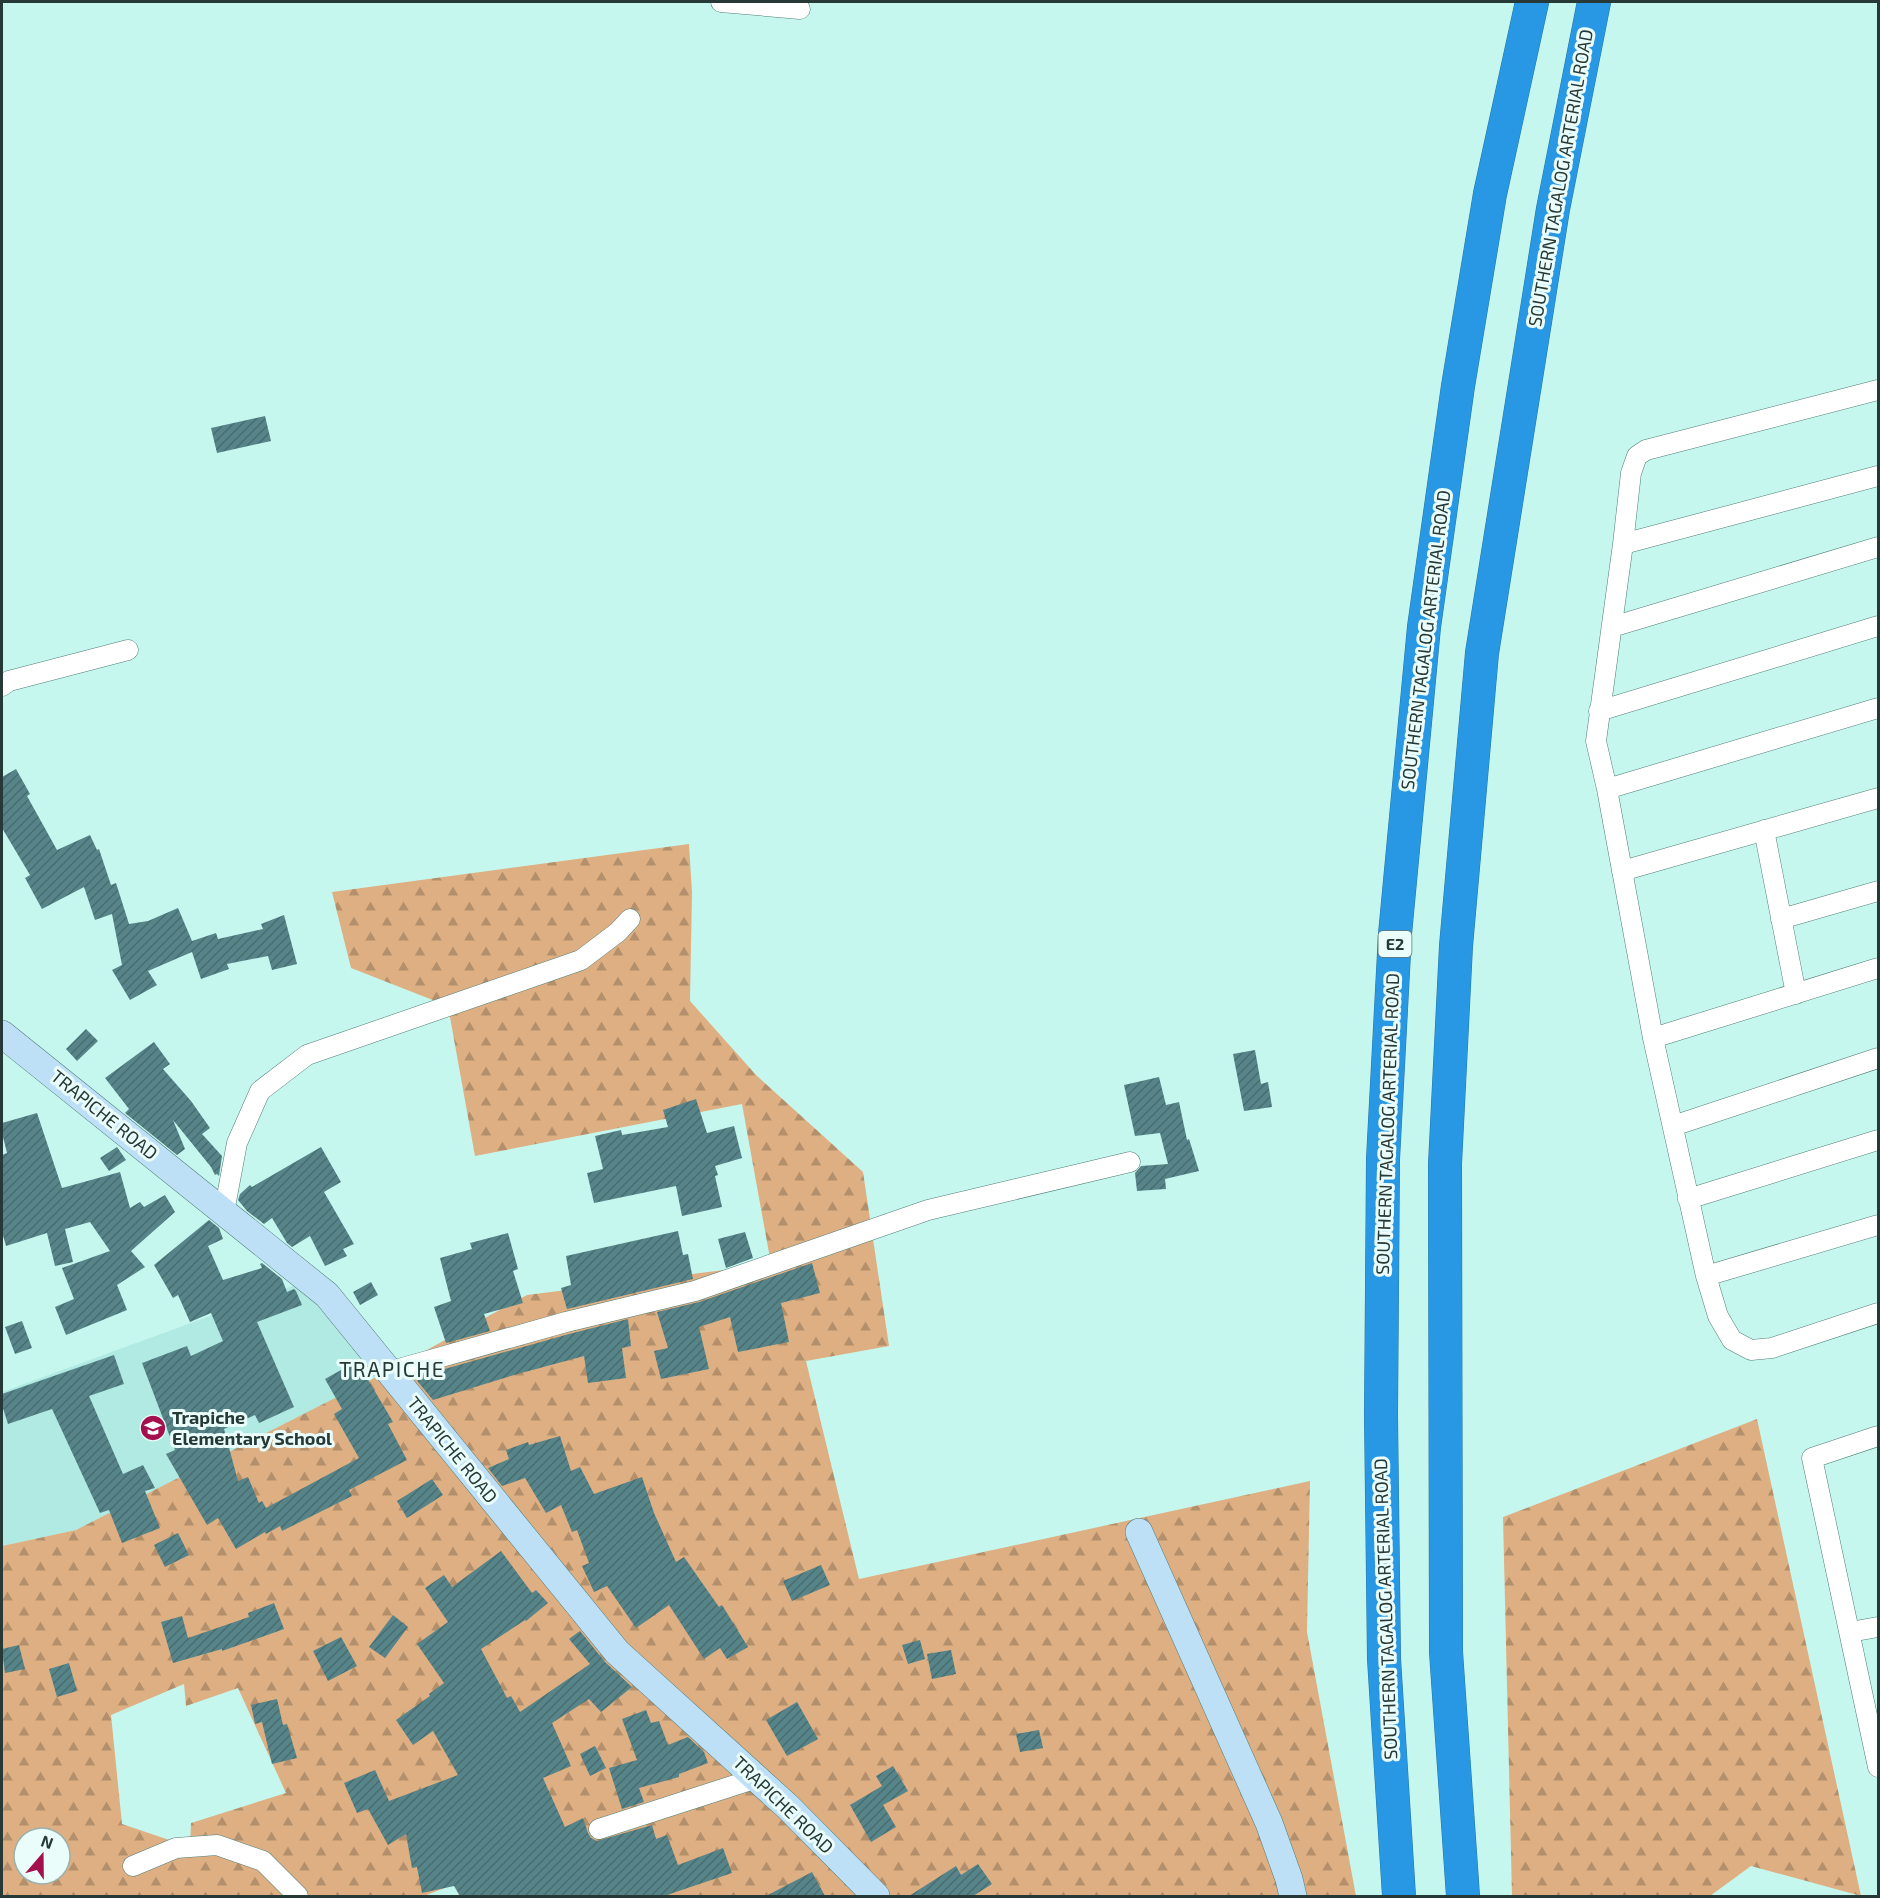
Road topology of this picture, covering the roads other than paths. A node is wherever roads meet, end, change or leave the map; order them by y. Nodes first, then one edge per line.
1 (721, 2) edge
2 (1532, 2) edge
3 (1594, 2) edge
4 (800, 9) dead end
5 (1878, 390) edge
6 (1878, 476) edge
7 (1623, 544) junction
8 (1878, 547) edge
9 (1878, 626) edge
10 (1612, 627) junction
11 (128, 650) dead end
12 (2, 686) edge
13 (1878, 708) edge
14 (1599, 711) junction
15 (1607, 789) junction
16 (1878, 798) edge
17 (1764, 830) junction
18 (1622, 871) junction
19 (1878, 891) edge
20 (630, 919) dead end
21 (1781, 919) junction
22 (1878, 968) edge
23 (1796, 994) junction
24 (2, 1034) edge
25 (1653, 1038) junction
26 (1878, 1058) edge
27 (1672, 1126) junction
28 (1878, 1140) edge
29 (1130, 1162) dead end
30 (1688, 1199) junction
31 (224, 1212) junction
32 (1878, 1225) edge
33 (1706, 1276) junction
34 (1878, 1313) edge
35 (388, 1372) junction
36 (1878, 1436) edge
37 (1139, 1532) dead end
38 (1878, 1627) edge
39 (1850, 1632) junction
40 (1878, 1767) edge
41 (757, 1778) junction
42 (599, 1829) dead end
43 (133, 1866) dead end
44 (298, 1896) edge
45 (876, 1896) edge
46 (1293, 1896) edge
47 (1399, 1896) edge
48 (1463, 1896) edge

1 - 4 street
2 - 47 highway, SOUTHERN TAGALOG ARTERIAL ROAD / E2
3 - 48 highway, SOUTHERN TAGALOG ARTERIAL ROAD
5 - 7 street
6 - 7 street
7 - 10 street
8 - 10 street
9 - 14 street
10 - 14 street
11 - 12 street
13 - 15 street
14 - 15 street
15 - 18 street
16 - 17 street
17 - 18 street
17 - 21 street
18 - 25 street
19 - 21 street
20 - 31 street
21 - 23 street
22 - 23 street
23 - 25 street
24 - 31 street, TRAPICHE ROAD
25 - 27 street
26 - 27 street
27 - 30 street
28 - 30 street
29 - 35 street
30 - 33 street
31 - 35 street, TRAPICHE ROAD
32 - 33 street
33 - 34 street
35 - 41 street, TRAPICHE ROAD
36 - 39 street
37 - 46 street
38 - 39 street
39 - 40 street
41 - 42 street
41 - 45 street, TRAPICHE ROAD
43 - 44 street

